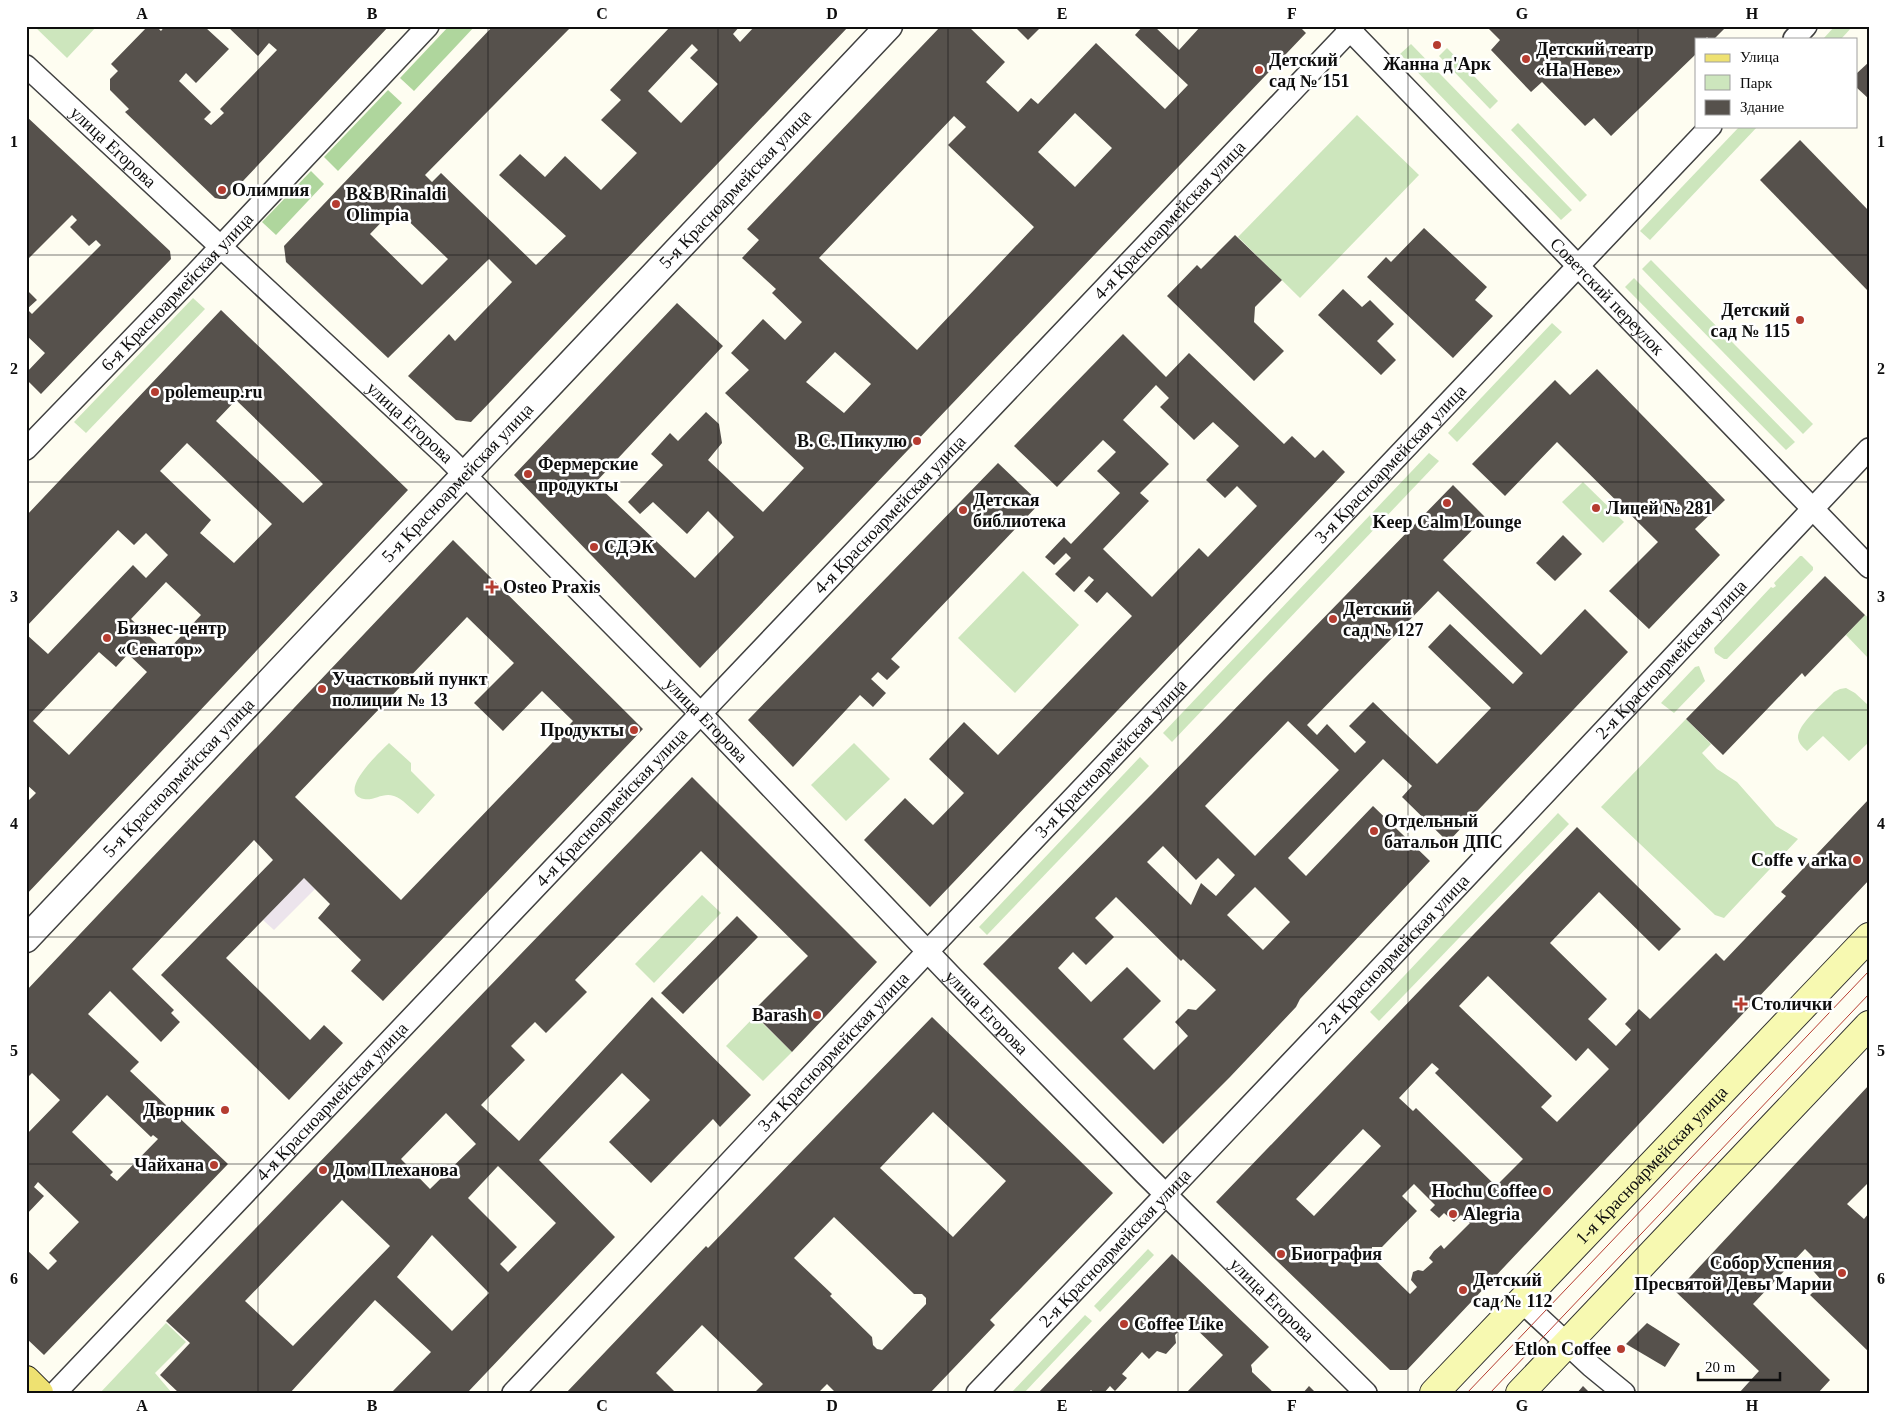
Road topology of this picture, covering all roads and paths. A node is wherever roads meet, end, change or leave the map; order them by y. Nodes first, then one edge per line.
1 (428, 26) edge
2 (889, 26) edge
3 (1806, 26) edge
4 (1350, 28) edge
5 (1795, 38) edge
6 (26, 66) edge
7 (1710, 128) edge
8 (220, 247) junction
9 (1578, 267) junction
10 (26, 449) edge
11 (1869, 449) edge
12 (464, 475) junction
13 (1812, 508) junction
14 (1869, 567) edge
15 (701, 714) junction
16 (1869, 937) edge
17 (26, 939) edge
18 (928, 951) junction
19 (1869, 1026) edge
20 (1166, 1195) junction
21 (1522, 1301) junction
22 (1566, 1344) junction
23 (26, 1380) edge
24 (39, 1393) edge
25 (55, 1393) edge
26 (513, 1393) edge
27 (977, 1393) edge
28 (1366, 1393) edge
29 (1434, 1393) edge
30 (1520, 1393) edge
31 (1624, 1393) edge

1 - 8 street, 6-я Красноармейская улица
2 - 12 street, 5-я Красноармейская улица
3 - 5 street
4 - 9 street, Советский переулок
4 - 15 street, 4-я Красноармейская улица
6 - 8 street, улица Егорова
7 - 9 street, 3-я Красноармейская улица
8 - 10 street, 6-я Красноармейская улица
8 - 12 street, улица Егорова
9 - 13 street, Советский переулок
9 - 18 street, 3-я Красноармейская улица
11 - 13 street, 2-я Красноармейская улица
12 - 15 street, улица Егорова
12 - 17 street, 5-я Красноармейская улица
13 - 14 street, Советский переулок
13 - 20 street, 2-я Красноармейская улица
15 - 18 street, улица Егорова
15 - 25 street, 4-я Красноармейская улица
16 - 21 main road, 1-я Красноармейская улица
18 - 20 street, улица Егорова
18 - 26 street, 3-я Красноармейская улица
19 - 22 main road
20 - 27 street, 2-я Красноармейская улица
20 - 28 street, улица Егорова
21 - 22 street
21 - 29 main road, 1-я Красноармейская улица
22 - 30 main road
22 - 31 street
23 - 24 main road

